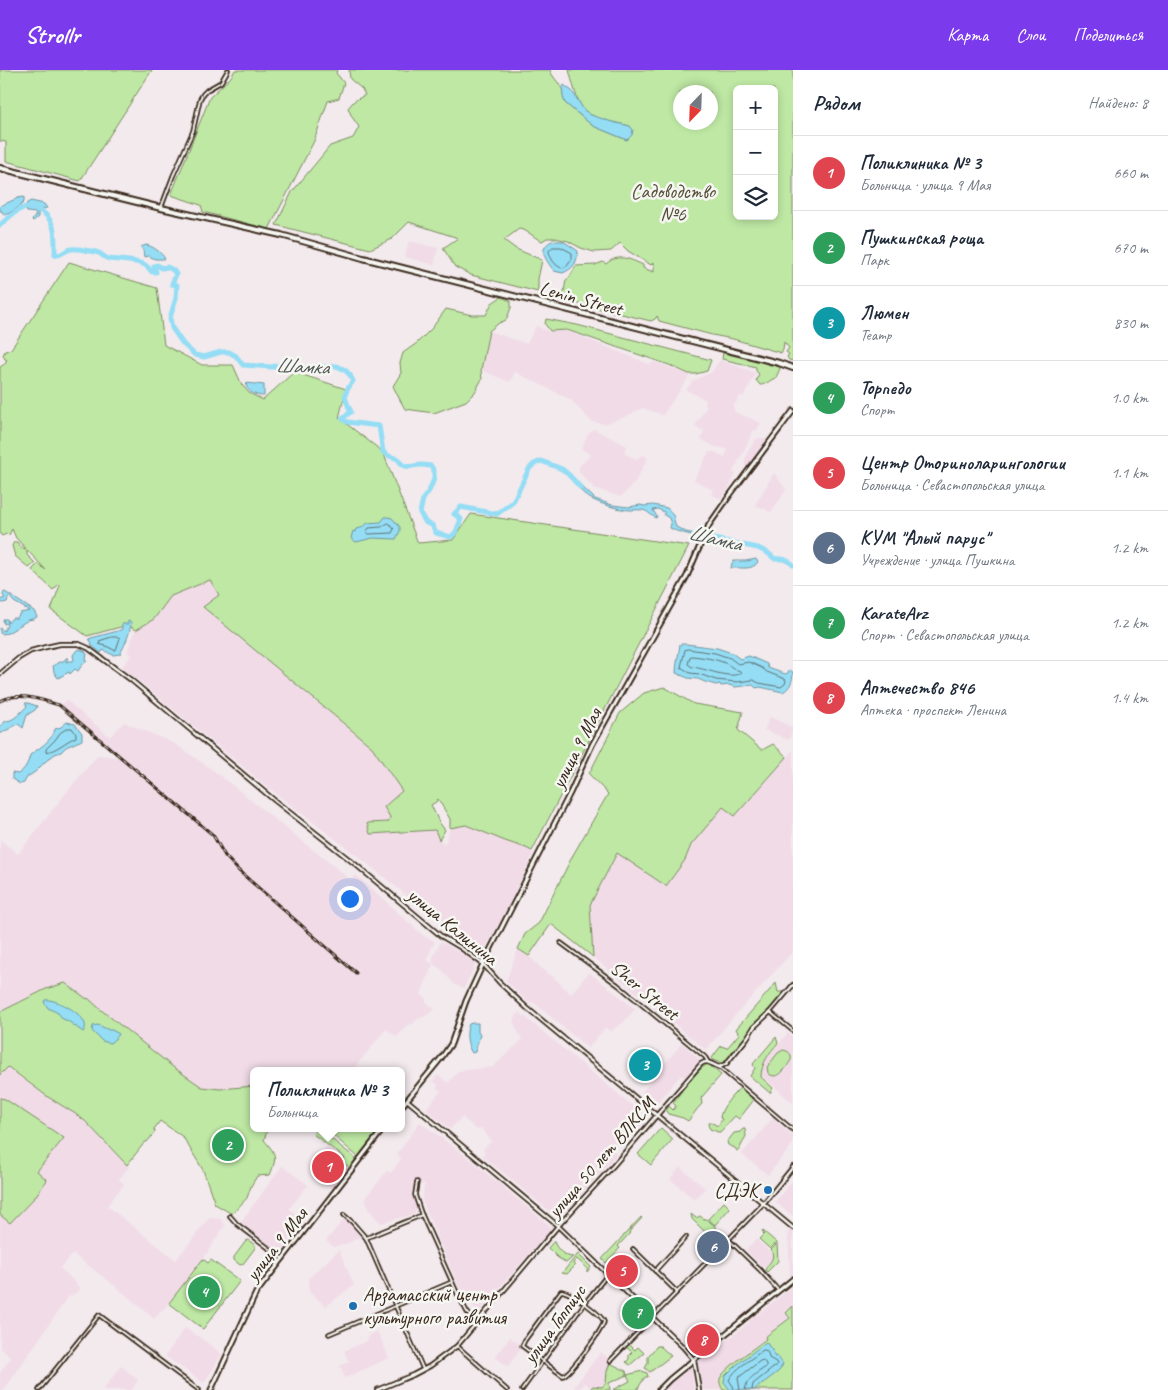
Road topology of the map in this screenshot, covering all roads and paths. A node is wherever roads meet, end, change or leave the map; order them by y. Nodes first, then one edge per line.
1 (228, 70) edge
2 (1, 168) edge
3 (161, 208) junction
4 (793, 368) edge
5 (793, 411) edge
6 (0, 674) edge
7 (561, 943) dead end
8 (483, 964) junction
9 (793, 985) edge
10 (770, 1012) junction
11 (793, 1031) edge
12 (708, 1062) junction
13 (719, 1067) junction
14 (406, 1100) joint
15 (656, 1115) junction
16 (793, 1130) edge
17 (381, 1132) edge
18 (793, 1167) edge
19 (417, 1182) dead end
20 (763, 1204) junction
21 (344, 1215) dead end
22 (422, 1215) junction
23 (230, 1216) dead end
24 (558, 1226) junction
25 (793, 1228) edge
26 (686, 1237) dead end
27 (366, 1238) junction
28 (728, 1239) junction
29 (632, 1249) dead end
30 (283, 1259) junction
31 (655, 1271) junction
32 (608, 1274) junction
33 (793, 1278) edge
34 (452, 1282) junction
35 (778, 1290) junction
36 (677, 1292) junction
37 (584, 1304) junction
38 (395, 1306) junction
39 (653, 1318) junction
40 (476, 1323) junction
41 (329, 1334) dead end
42 (457, 1346) junction
43 (694, 1360) junction
44 (610, 1361) dead end
45 (543, 1362) junction
46 (423, 1369) junction
47 (39, 1390) edge
48 (199, 1390) edge
49 (211, 1390) edge
50 (377, 1390) edge
51 (507, 1390) edge
52 (522, 1390) edge
53 (659, 1390) edge
54 (699, 1390) edge

1 - 3 street
2 - 3 main road, Lenin Street
3 - 4 main road, Lenin Street
5 - 8 main road, улица 9 Мая
6 - 8 street, улица Калинина
7 - 12 street, Sher Street
8 - 14 main road, улица 9 Мая
8 - 15 street, улица Калинина
9 - 10 street
10 - 11 street
10 - 13 street
12 - 13 street
12 - 15 street, улица 50 лет ВЛКСМ
13 - 16 street
14 - 24 street
15 - 20 street, улица Калинина
15 - 24 street, улица 50 лет ВЛКСМ
17 - 30 main road, улица 9 Мая
18 - 20 street
19 - 22 street
20 - 25 street, улица Калинина
20 - 28 street
21 - 27 street
22 - 27 street
22 - 34 street
23 - 30 street
24 - 32 street
24 - 40 street, улица 50 лет ВЛКСМ
26 - 31 street
27 - 38 street
28 - 35 street
28 - 36 street
29 - 31 street
30 - 49 main road, улица 9 Мая
31 - 36 street
32 - 37 street, улица Гоппиус
32 - 39 street
33 - 35 main road
34 - 38 street
34 - 40 street
35 - 43 main road
36 - 39 street
37 - 45 street, улица Гоппиус
37 - 45 street
37 - 45 street
38 - 41 street
38 - 46 street
39 - 43 street
39 - 44 street
40 - 42 street, улица 50 лет ВЛКСМ
42 - 46 street, улица 50 лет ВЛКСМ
42 - 51 street
43 - 53 main road
43 - 54 street
45 - 52 street, улица Гоппиус
46 - 50 street, улица 50 лет ВЛКСМ
47 - 48 street

